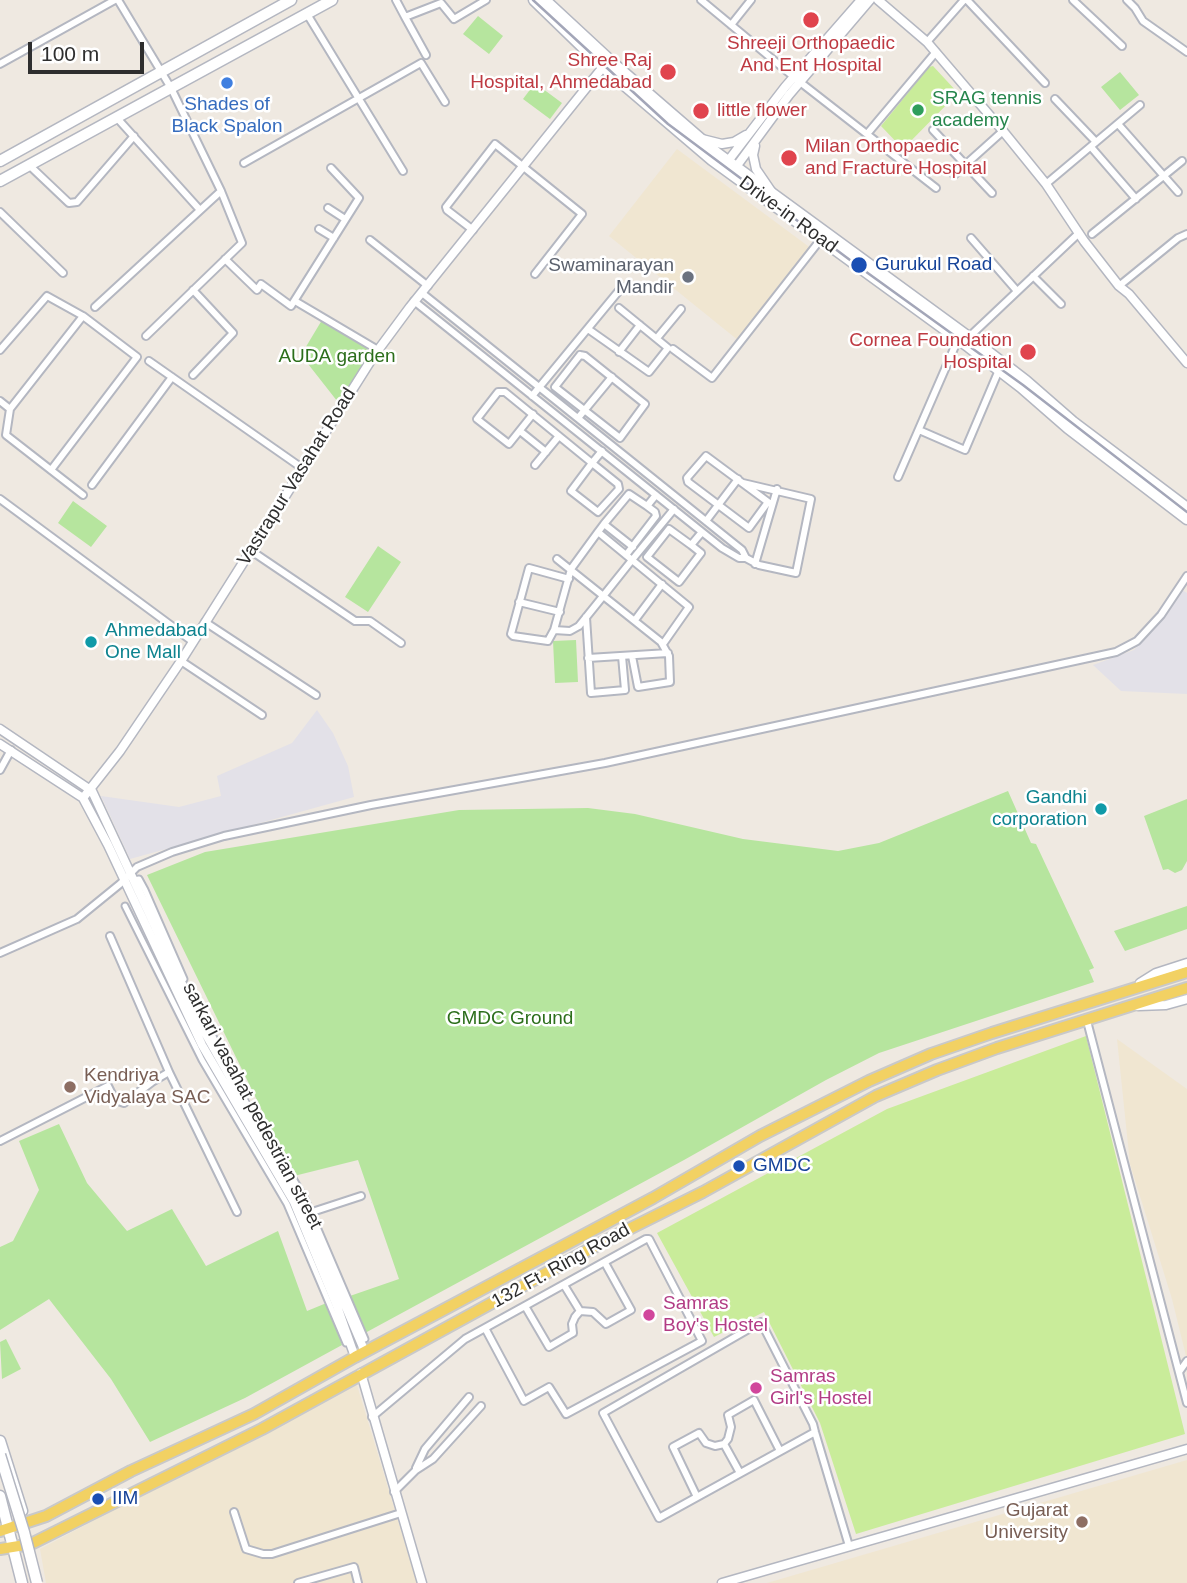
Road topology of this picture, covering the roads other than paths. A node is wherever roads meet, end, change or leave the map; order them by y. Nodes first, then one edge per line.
1 (116, 0) edge
2 (290, 0) edge
3 (332, 0) edge
4 (396, 0) edge
5 (486, 0) edge
6 (534, 0) edge
7 (545, 0) edge
8 (701, 0) edge
9 (751, 0) edge
10 (861, 0) edge
11 (870, 0) edge
12 (878, 0) edge
13 (965, 0) edge
14 (1127, 0) edge
15 (1077, 1) edge
16 (307, 14) junction
17 (405, 18) junction
18 (731, 25) junction
19 (927, 42) junction
20 (1122, 46) dead end
21 (936, 52) junction
22 (1187, 52) edge
23 (426, 55) dead end
24 (0, 64) edge
25 (603, 68) junction
26 (160, 72) junction
27 (797, 80) junction
28 (1045, 83) dead end
29 (171, 88) junction
30 (358, 98) junction
31 (1055, 99) dead end
32 (445, 102) dead end
33 (1140, 105) dead end
34 (117, 118) junction
35 (1118, 124) junction
36 (933, 130) dead end
37 (1003, 131) junction
38 (867, 134) junction
39 (134, 136) junction
40 (753, 137) junction
41 (699, 138) junction
42 (1093, 145) junction
43 (0, 162) edge
44 (1182, 162) dead end
45 (244, 163) dead end
46 (965, 164) junction
47 (29, 165) junction
48 (525, 166) junction
49 (331, 168) dead end
50 (730, 168) junction
51 (403, 171) dead end
52 (954, 175) dead end
53 (1164, 176) junction
54 (0, 181) edge
55 (1046, 184) junction
56 (936, 188) dead end
57 (221, 191) junction
58 (1178, 192) dead end
59 (992, 193) dead end
60 (774, 194) junction
61 (1136, 199) junction
62 (328, 208) dead end
63 (200, 210) junction
64 (0, 212) edge
65 (345, 219) junction
66 (319, 229) dead end
67 (473, 230) junction
68 (1079, 233) junction
69 (1092, 234) dead end
70 (1187, 234) edge
71 (334, 238) junction
72 (971, 238) dead end
73 (821, 239) junction
74 (370, 240) dead end
75 (225, 259) junction
76 (63, 273) dead end
77 (535, 274) dead end
78 (1033, 276) junction
79 (1119, 286) junction
80 (622, 287) dead end
81 (193, 290) junction
82 (425, 290) junction
83 (1017, 291) junction
84 (295, 301) junction
85 (414, 302) junction
86 (1062, 304) dead end
87 (95, 307) dead end
88 (619, 308) dead end
89 (681, 309) dead end
90 (83, 316) junction
91 (640, 326) junction
92 (588, 329) junction
93 (146, 335) dead end
94 (963, 336) junction
95 (657, 338) junction
96 (673, 349) dead end
97 (0, 350) edge
98 (378, 350) junction
99 (619, 352) junction
100 (149, 361) dead end
101 (1187, 363) edge
102 (999, 370) junction
103 (193, 375) dead end
104 (172, 377) junction
105 (612, 377) junction
106 (540, 387) junction
107 (532, 396) junction
108 (0, 401) edge
109 (10, 409) junction
110 (584, 411) junction
111 (533, 414) junction
112 (578, 418) junction
113 (919, 429) junction
114 (520, 431) junction
115 (613, 434) junction
116 (559, 436) junction
117 (607, 442) junction
118 (601, 451) junction
119 (546, 452) junction
120 (592, 463) junction
121 (536, 465) dead end
122 (302, 468) junction
123 (51, 470) junction
124 (898, 477) dead end
125 (741, 481) junction
126 (92, 485) dead end
127 (777, 489) junction
128 (83, 495) dead end
129 (656, 495) junction
130 (0, 499) edge
131 (718, 505) junction
132 (647, 506) junction
133 (1187, 508) edge
134 (674, 509) junction
135 (1187, 519) edge
136 (706, 521) junction
137 (604, 524) junction
138 (702, 531) junction
139 (598, 532) junction
140 (691, 545) junction
141 (633, 547) junction
142 (250, 550) junction
143 (629, 558) junction
144 (746, 558) junction
145 (558, 559) dead end
146 (755, 564) junction
147 (571, 569) junction
148 (1187, 576) edge
149 (569, 579) junction
150 (679, 582) junction
151 (662, 584) junction
152 (604, 595) junction
153 (679, 598) junction
154 (519, 602) junction
155 (559, 612) junction
156 (586, 617) junction
157 (635, 620) junction
158 (205, 622) junction
159 (554, 630) junction
160 (192, 641) junction
161 (401, 643) dead end
162 (663, 644) junction
163 (668, 653) junction
164 (622, 656) junction
165 (632, 656) junction
166 (588, 658) junction
167 (181, 661) junction
168 (316, 695) dead end
169 (262, 715) dead end
170 (0, 729) edge
171 (0, 744) edge
172 (11, 750) junction
173 (0, 770) edge
174 (90, 790) junction
175 (83, 798) junction
176 (129, 878) junction
177 (125, 906) dead end
178 (110, 936) dead end
179 (0, 953) edge
180 (1187, 963) edge
181 (1187, 972) edge
182 (1187, 988) edge
183 (1129, 991) junction
184 (1187, 999) edge
185 (1132, 1006) junction
186 (1087, 1021) junction
187 (169, 1072) junction
188 (0, 1141) edge
189 (361, 1196) dead end
190 (236, 1212) dead end
191 (309, 1213) junction
192 (605, 1263) junction
193 (564, 1285) junction
194 (525, 1306) junction
195 (580, 1311) junction
196 (485, 1328) junction
197 (365, 1339) dead end
198 (346, 1343) dead end
199 (360, 1354) junction
200 (1187, 1361) edge
201 (1180, 1372) junction
202 (361, 1373) junction
203 (469, 1397) dead end
204 (1187, 1403) edge
205 (481, 1406) dead end
206 (372, 1417) junction
207 (815, 1432) junction
208 (0, 1441) edge
209 (724, 1444) junction
210 (1187, 1449) edge
211 (780, 1451) junction
212 (0, 1455) edge
213 (416, 1469) junction
214 (740, 1473) junction
215 (0, 1475) edge
216 (394, 1492) junction
217 (0, 1496) edge
218 (697, 1497) junction
219 (233, 1512) dead end
220 (401, 1513) junction
221 (25, 1522) junction
222 (4, 1529) edge
223 (31, 1544) junction
224 (849, 1546) junction
225 (15, 1548) junction
226 (0, 1549) edge
227 (22, 1583) edge
228 (31, 1583) edge
229 (39, 1583) edge
230 (298, 1583) edge
231 (358, 1583) edge
232 (422, 1583) edge
233 (722, 1583) edge

1 - 24 street
1 - 26 street
2 - 26 main road
3 - 16 main road
4 - 17 street
5 - 17 street
6 - 25 main road, Drive-in Road
7 - 41 main road, Drive-in Road
8 - 18 street
9 - 18 street
10 - 27 street
11 - 27 street
12 - 19 street
13 - 19 street
13 - 28 street
14 - 22 street
15 - 20 street
16 - 29 main road
16 - 30 street
17 - 23 street
18 - 27 street
19 - 21 street
21 - 37 street
21 - 38 street
25 - 48 street, Vastrapur Vasahat Road
25 - 50 main road, Drive-in Road
26 - 29 street
26 - 43 main road
27 - 38 street
27 - 40 street
29 - 34 main road
29 - 57 street
30 - 32 street
30 - 45 street
30 - 51 street
31 - 42 street
33 - 35 street
34 - 39 street
34 - 47 main road
35 - 42 street
35 - 53 street
36 - 46 street
37 - 46 street
37 - 55 street
38 - 56 street
39 - 47 street
39 - 63 street
40 - 41 street
40 - 50 street
40 - 60 street
41 - 50 main road, Drive-in Road
42 - 55 street
42 - 61 street
44 - 53 street
46 - 52 street
46 - 59 street
47 - 54 main road
48 - 67 street, Vastrapur Vasahat Road
48 - 67 street
48 - 77 street
49 - 65 street
50 - 60 main road, Drive-in Road
50 - 73 main road, Drive-in Road
53 - 58 street
53 - 61 street
55 - 68 street
57 - 63 street
57 - 75 street
60 - 94 main road, Drive-in Road
61 - 69 street
62 - 65 street
63 - 87 street
64 - 76 street
65 - 71 street
66 - 71 street
67 - 82 street, Vastrapur Vasahat Road
68 - 78 street
68 - 79 street
70 - 79 street
71 - 84 street
72 - 83 street
73 - 94 main road, Drive-in Road
73 - 96 street
74 - 82 street
75 - 81 street
75 - 84 street
78 - 83 street
78 - 86 street
79 - 101 street
80 - 92 street
81 - 93 street
81 - 103 street
82 - 85 street, Vastrapur Vasahat Road
82 - 106 street
83 - 94 street
84 - 98 street
85 - 98 street, Vastrapur Vasahat Road
85 - 107 street
88 - 91 street
89 - 95 street
90 - 97 street
90 - 109 street
90 - 123 street
91 - 95 street
91 - 99 street
92 - 99 street
92 - 106 street
94 - 102 main road, Drive-in Road
94 - 113 street
94 - 133 main road, Drive-in Road
95 - 99 street
98 - 122 street, Vastrapur Vasahat Road
100 - 104 street
102 - 113 street
102 - 135 main road, Drive-in Road
104 - 122 street
104 - 126 street
105 - 110 street
105 - 110 street
105 - 115 street
106 - 107 street
106 - 112 street
107 - 118 street
108 - 109 street
109 - 123 street
110 - 112 street
110 - 115 street
111 - 114 street
111 - 114 street
111 - 116 street
112 - 117 street
113 - 124 street
114 - 119 street
115 - 117 street
116 - 119 street
116 - 120 street
117 - 136 street
118 - 120 street
118 - 129 street
119 - 121 street
120 - 120 street
122 - 142 street, Vastrapur Vasahat Road
123 - 128 street
125 - 127 street
125 - 131 street
125 - 131 street
125 - 131 street
127 - 146 street
127 - 146 street
129 - 132 street
129 - 134 street
130 - 160 street
131 - 136 street
132 - 137 street
132 - 141 street
134 - 138 street
134 - 143 street
136 - 144 street
137 - 139 street
137 - 141 street
138 - 140 street
138 - 144 street
139 - 143 street
139 - 147 street
140 - 150 street
140 - 150 street
141 - 143 street
142 - 158 street, Vastrapur Vasahat Road
142 - 161 street
143 - 151 street
143 - 152 street
144 - 146 street
145 - 147 street
147 - 149 street
147 - 152 street
148 - 176 street
149 - 154 street
149 - 155 street
150 - 153 street
151 - 153 street
151 - 157 street
152 - 156 street
152 - 157 street
153 - 162 street
154 - 155 street
154 - 159 street
155 - 159 street
156 - 159 street
156 - 166 street
157 - 162 street
158 - 160 street, Vastrapur Vasahat Road
158 - 168 street
160 - 167 street, Vastrapur Vasahat Road
162 - 163 street
163 - 165 street
163 - 165 street
164 - 165 street
164 - 166 street
164 - 166 street
167 - 169 street
167 - 174 street, Vastrapur Vasahat Road
170 - 174 street
171 - 172 street
172 - 173 street
172 - 175 street
174 - 175 street, Vastrapur Vasahat Road
174 - 176 street
175 - 176 street
176 - 179 street
176 - 191 street
176 - 199 street
177 - 198 street
178 - 187 street
180 - 183 street
181 - 183 main road, 132 Ft. Ring Road
182 - 185 main road, 132 Ft. Ring Road
183 - 199 main road, 132 Ft. Ring Road
184 - 185 street
185 - 186 main road, 132 Ft. Ring Road
186 - 201 street
186 - 202 main road, 132 Ft. Ring Road
187 - 188 street
187 - 190 street
189 - 191 street
191 - 197 street, sarkari vasahat pedestrian street
191 - 199 street
192 - 193 street
192 - 195 street
192 - 196 street
193 - 194 street
193 - 195 street
194 - 195 street
194 - 196 street
196 - 206 street
199 - 221 main road, 132 Ft. Ring Road
200 - 201 street
201 - 204 street
202 - 206 street
202 - 223 main road, 132 Ft. Ring Road
203 - 213 street
205 - 213 street
206 - 216 street
207 - 211 street
207 - 218 street
207 - 224 street
208 - 221 main road
209 - 211 street
209 - 214 street
209 - 218 street
210 - 224 street
211 - 214 street
212 - 229 main road, bridge
213 - 216 street
214 - 218 street
215 - 228 main road, bridge
216 - 220 street
217 - 222 main road
219 - 220 street
220 - 232 street
221 - 222 main road, 132 Ft. Ring Road
221 - 223 main road
222 - 225 main road
223 - 225 main road, 132 Ft. Ring Road
223 - 229 main road
224 - 233 street
225 - 226 main road, 132 Ft. Ring Road
225 - 227 main road
230 - 231 street

